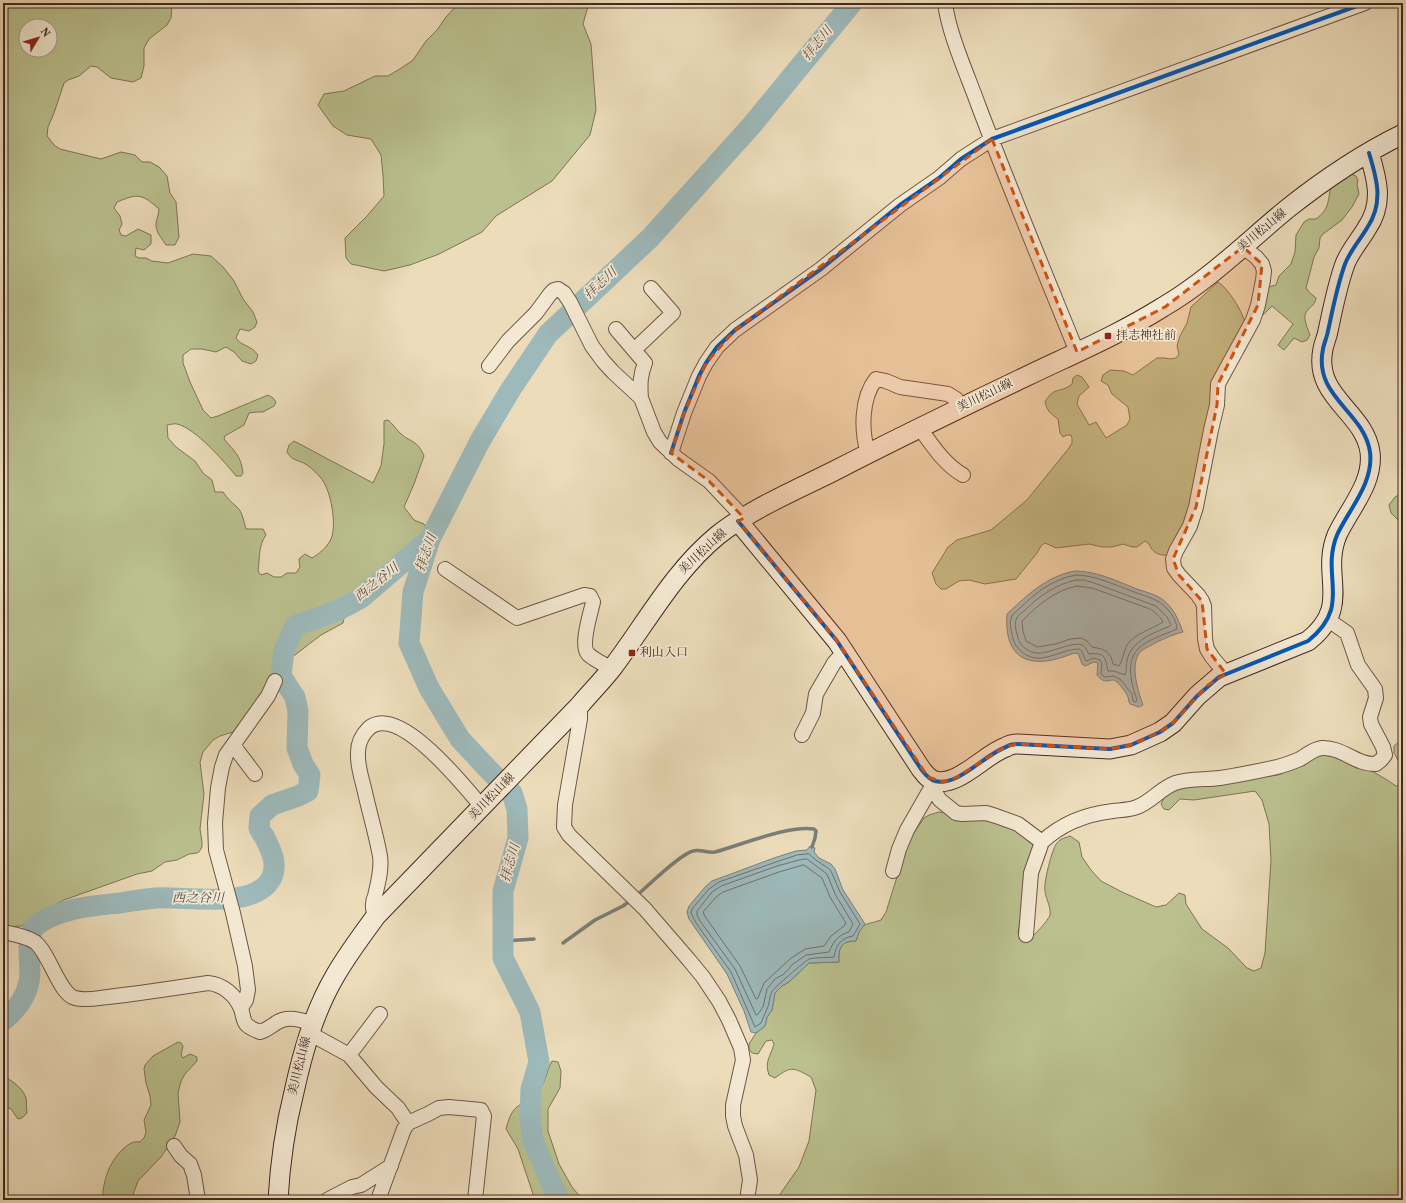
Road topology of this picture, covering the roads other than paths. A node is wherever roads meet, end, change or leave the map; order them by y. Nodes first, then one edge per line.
1 (945, 3) edge
2 (1365, 3) edge
3 (1403, 134) edge
4 (992, 139) junction
5 (1369, 153) junction
6 (1243, 247) junction
7 (658, 290) dead end
8 (616, 330) dead end
9 (634, 350) junction
10 (1077, 352) junction
11 (489, 366) dead end
12 (642, 398) junction
13 (961, 407) junction
14 (919, 427) junction
15 (671, 453) junction
16 (868, 453) junction
17 (963, 475) dead end
18 (741, 520) junction
19 (445, 569) dead end
20 (1327, 619) junction
21 (844, 652) junction
22 (612, 669) junction
23 (1226, 674) junction
24 (275, 681) dead end
25 (580, 705) junction
26 (802, 735) dead end
27 (233, 745) junction
28 (255, 774) dead end
29 (935, 781) junction
30 (488, 801) junction
31 (1042, 842) junction
32 (893, 871) dead end
33 (376, 916) junction
34 (3, 932) edge
35 (1026, 936) dead end
36 (241, 1008) junction
37 (380, 1014) dead end
38 (311, 1028) junction
39 (349, 1055) junction
40 (408, 1123) junction
41 (174, 1146) dead end
42 (391, 1166) junction
43 (198, 1200) edge
44 (278, 1200) edge
45 (326, 1200) edge
46 (378, 1200) edge
47 (475, 1200) edge
48 (747, 1200) edge

1 - 4 street
2 - 4 street
3 - 5 main road, 美川松山線
4 - 10 street
4 - 15 street
5 - 6 main road, 美川松山線
5 - 20 main road
6 - 10 main road, 美川松山線
6 - 23 street
7 - 9 street
8 - 9 street
9 - 12 street
10 - 13 main road, 美川松山線
11 - 12 street
12 - 15 street
13 - 14 main road, 美川松山線
13 - 16 street
14 - 16 main road, 美川松山線
14 - 17 street
15 - 18 street
16 - 18 main road, 美川松山線
18 - 21 main road
18 - 22 main road, 美川松山線
19 - 22 street
20 - 23 main road
20 - 31 street
21 - 26 street
21 - 29 main road
22 - 25 main road, 美川松山線
23 - 29 main road
24 - 27 street
25 - 30 main road, 美川松山線
25 - 48 street
27 - 28 street
27 - 36 street
29 - 31 street
29 - 32 street
30 - 33 main road, 美川松山線
30 - 33 street
31 - 35 street
33 - 38 main road, 美川松山線
34 - 36 street
36 - 38 street
37 - 39 street
38 - 39 street
38 - 44 main road, 美川松山線
39 - 40 street
40 - 42 street
40 - 47 street
41 - 43 street
42 - 45 street
42 - 46 street

